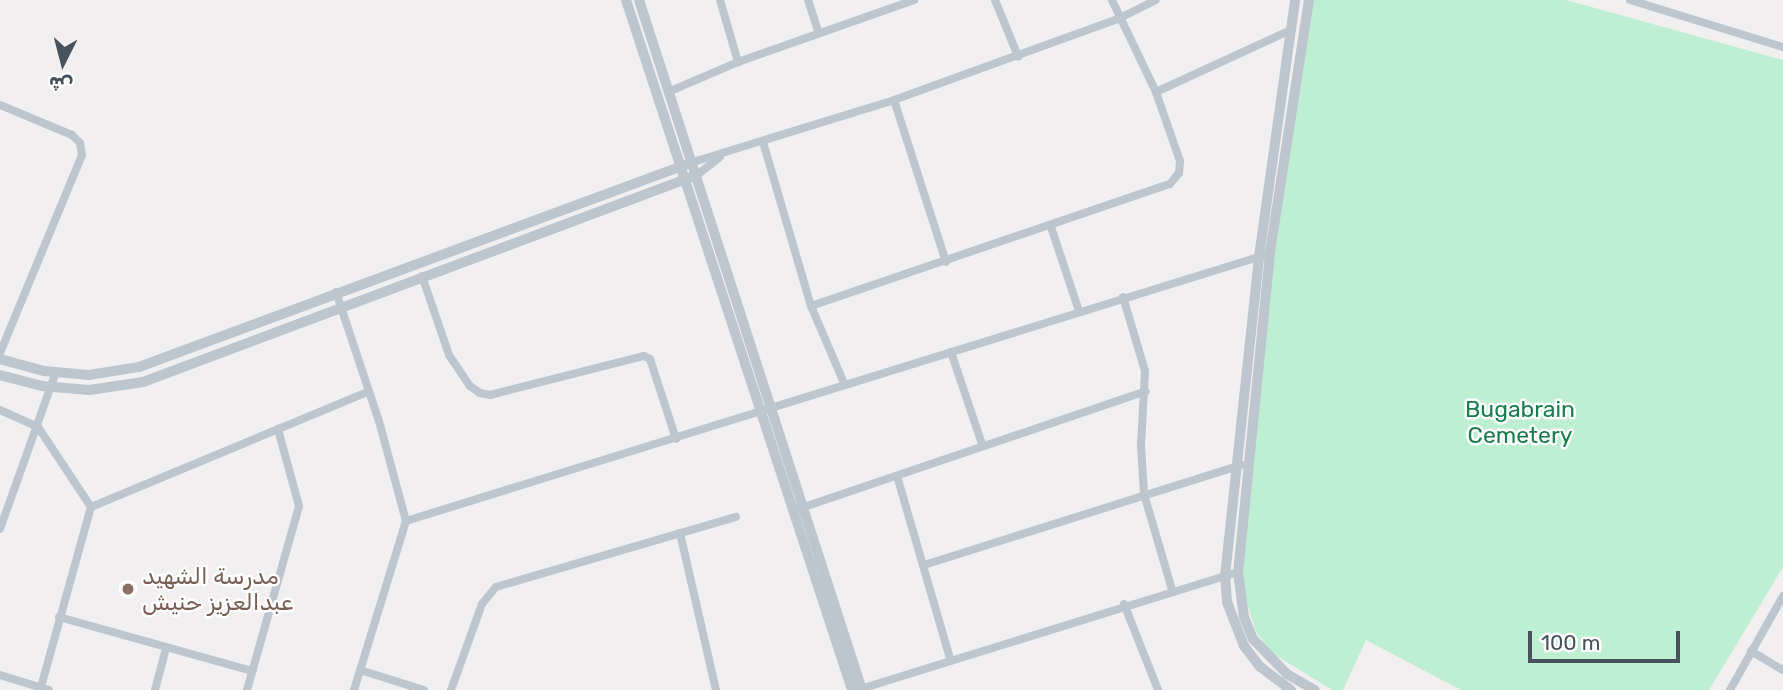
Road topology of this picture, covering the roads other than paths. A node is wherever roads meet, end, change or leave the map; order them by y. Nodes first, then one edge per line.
1 (626, 0) edge
2 (639, 0) edge
3 (720, 0) edge
4 (808, 0) edge
5 (915, 0) edge
6 (995, 0) edge
7 (1112, 0) edge
8 (1156, 0) edge
9 (1295, 0) edge
10 (1309, 0) edge
11 (1630, 0) edge
12 (903, 2) edge
13 (1118, 19) junction
14 (1291, 30) junction
15 (819, 33) junction
16 (1783, 47) edge
17 (1018, 56) junction
18 (738, 62) junction
19 (668, 92) junction
20 (1156, 92) junction
21 (894, 100) junction
22 (0, 105) edge
23 (763, 142) junction
24 (720, 157) junction
25 (693, 162) junction
26 (679, 165) junction
27 (697, 175) junction
28 (684, 180) junction
29 (1051, 227) junction
30 (1270, 253) junction
31 (1259, 257) junction
32 (946, 262) junction
33 (422, 276) junction
34 (337, 292) junction
35 (1123, 297) junction
36 (341, 306) junction
37 (811, 306) junction
38 (1079, 311) junction
39 (0, 352) edge
40 (951, 352) junction
41 (0, 359) edge
42 (56, 372) junction
43 (0, 375) edge
44 (844, 383) junction
45 (52, 387) junction
46 (369, 391) junction
47 (1146, 391) junction
48 (774, 409) junction
49 (0, 410) edge
50 (762, 413) junction
51 (38, 427) junction
52 (278, 429) junction
53 (676, 439) junction
54 (982, 444) junction
55 (1249, 463) junction
56 (1237, 466) junction
57 (897, 476) junction
58 (1144, 494) junction
59 (91, 507) junction
60 (799, 509) junction
61 (736, 517) dead end
62 (406, 521) junction
63 (0, 529) edge
64 (680, 533) junction
65 (924, 565) junction
66 (1238, 572) junction
67 (1225, 576) junction
68 (1172, 590) junction
69 (1783, 596) edge
70 (1124, 604) junction
71 (59, 617) junction
72 (166, 648) junction
73 (1751, 651) junction
74 (950, 659) junction
75 (360, 670) junction
76 (1783, 670) edge
77 (253, 671) junction
78 (0, 675) edge
79 (45, 689) edge
80 (155, 690) edge
81 (247, 690) edge
82 (354, 690) edge
83 (424, 690) edge
84 (451, 690) edge
85 (716, 690) edge
86 (858, 690) edge
87 (1158, 690) edge
88 (1290, 690) edge
89 (1315, 690) edge
90 (1730, 690) edge

1 - 26 street
2 - 19 street
3 - 18 street
4 - 15 street
5 - 12 street
6 - 17 street
7 - 13 street
8 - 13 street
9 - 14 street
10 - 30 street
11 - 16 street
12 - 15 street
13 - 17 street
13 - 20 street
14 - 20 street
14 - 31 street
15 - 18 street
17 - 21 street
18 - 19 street
19 - 25 street
20 - 29 street
21 - 23 street
21 - 32 street
22 - 39 street
23 - 24 street
23 - 37 street
24 - 25 street
24 - 27 street
25 - 26 street
25 - 27 street
26 - 28 street
26 - 34 street
27 - 28 street
27 - 48 street
28 - 33 street
28 - 50 street
29 - 32 street
29 - 38 street
30 - 31 street
30 - 55 street
31 - 35 street
31 - 56 street
32 - 37 street
33 - 36 street
33 - 53 street
34 - 36 street
34 - 42 street
35 - 38 street
35 - 47 street
36 - 45 street
36 - 46 street
37 - 44 street
38 - 40 street
40 - 44 street
40 - 54 street
41 - 42 street
42 - 45 street
43 - 45 street
44 - 48 street
45 - 51 street
46 - 52 street
46 - 62 street
47 - 54 street
47 - 58 street
48 - 50 street
48 - 60 street
49 - 51 street
50 - 53 street
50 - 60 street
51 - 59 street
51 - 63 street
52 - 59 street
52 - 77 street
53 - 62 street
54 - 57 street
55 - 56 street
55 - 66 street
56 - 58 street
56 - 67 street
57 - 60 street
57 - 65 street
58 - 65 street
58 - 68 street
59 - 71 street
60 - 86 street
61 - 64 street
62 - 75 street
64 - 84 street
64 - 85 street
65 - 74 street
66 - 67 street
66 - 89 street
67 - 68 street
67 - 88 street
68 - 70 street
69 - 73 street
70 - 74 street
70 - 87 street
71 - 72 street
71 - 79 street
72 - 77 street
72 - 80 street
73 - 76 street
73 - 90 street
74 - 86 street
75 - 82 street
75 - 83 street
77 - 81 street
78 - 79 street

